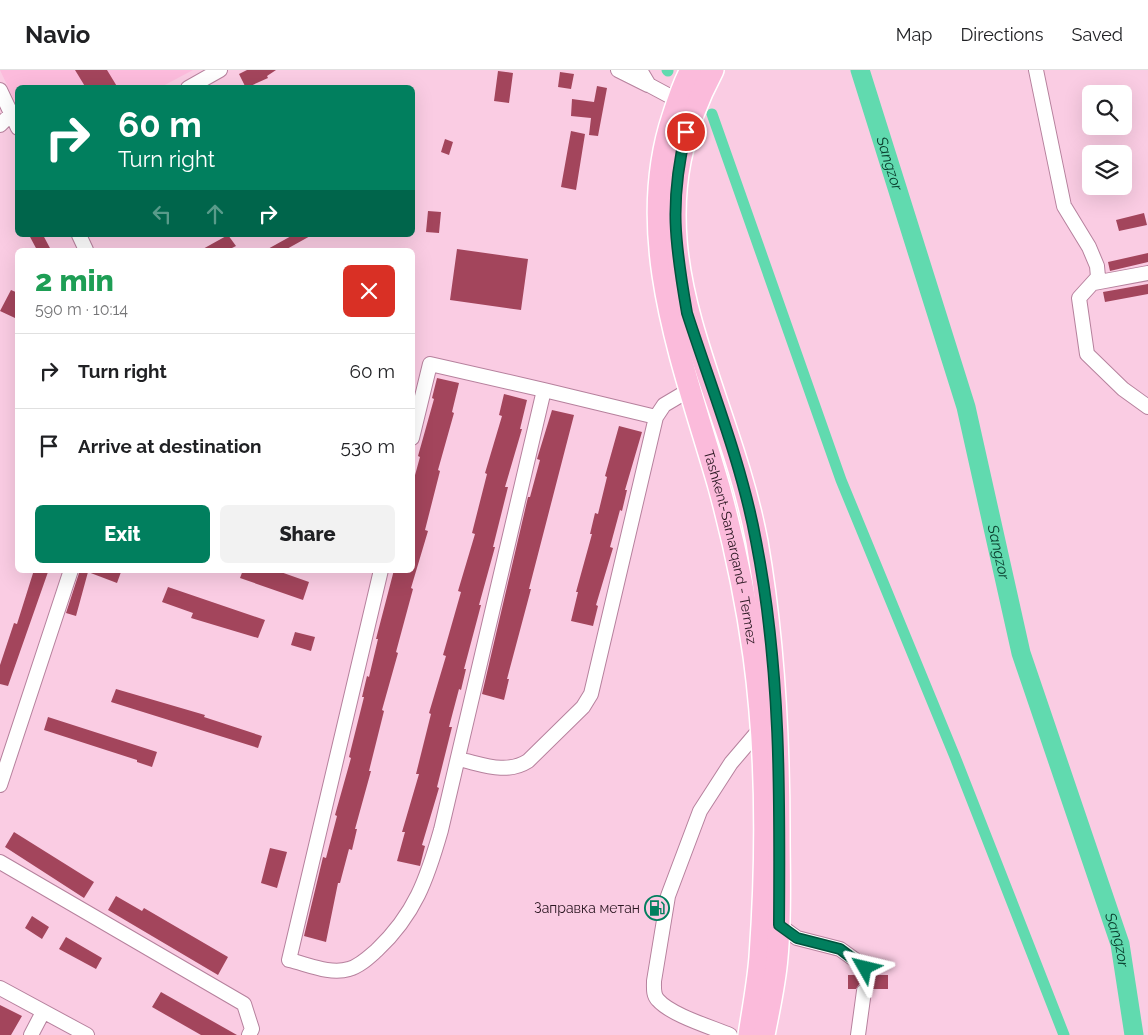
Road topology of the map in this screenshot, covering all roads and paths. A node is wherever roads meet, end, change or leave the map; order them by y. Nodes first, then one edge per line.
1 (220, 70) edge
2 (618, 70) edge
3 (640, 70) edge
4 (691, 70) edge
5 (713, 70) edge
6 (1036, 70) edge
7 (193, 85) edge
8 (649, 86) junction
9 (0, 90) edge
10 (678, 100) junction
11 (11, 114) junction
12 (15, 122) edge
13 (0, 125) edge
14 (1148, 273) edge
15 (1094, 283) junction
16 (544, 390) junction
17 (691, 390) junction
18 (1148, 407) edge
19 (656, 417) junction
20 (415, 426) edge
21 (741, 481) junction
22 (719, 490) junction
23 (70, 573) edge
24 (380, 573) edge
25 (760, 729) junction
26 (458, 759) junction
27 (0, 785) edge
28 (0, 862) edge
29 (779, 925) junction
30 (865, 973) dead end
31 (0, 988) edge
32 (864, 991) dead end
33 (43, 1012) junction
34 (30, 1035) edge
35 (87, 1035) edge
36 (249, 1035) edge
37 (730, 1035) edge
38 (749, 1035) edge
39 (764, 1035) edge
40 (858, 1035) edge

1 - 7 street
2 - 8 street
3 - 8 street
4 - 10 highway, Tashkent-Samarqand - Termez
5 - 21 highway, Tashkent-Samarqand - Termez
6 - 15 street
8 - 10 street
9 - 11 street
10 - 17 highway, Tashkent-Samarqand - Termez
11 - 12 street
11 - 13 street
14 - 15 street
15 - 18 street
16 - 19 street
16 - 20 street
16 - 26 street
17 - 19 street
17 - 22 highway, Tashkent-Samarqand - Termez
19 - 26 street
21 - 22 highway
21 - 29 highway, Tashkent-Samarqand - Termez
22 - 25 highway, Tashkent-Samarqand - Termez
23 - 27 street
24 - 26 street
25 - 37 street
25 - 38 highway, Tashkent-Samarqand - Termez
28 - 36 street
29 - 30 street
29 - 39 highway, Tashkent-Samarqand - Termez
31 - 33 street
32 - 40 street
33 - 34 street
33 - 35 street

